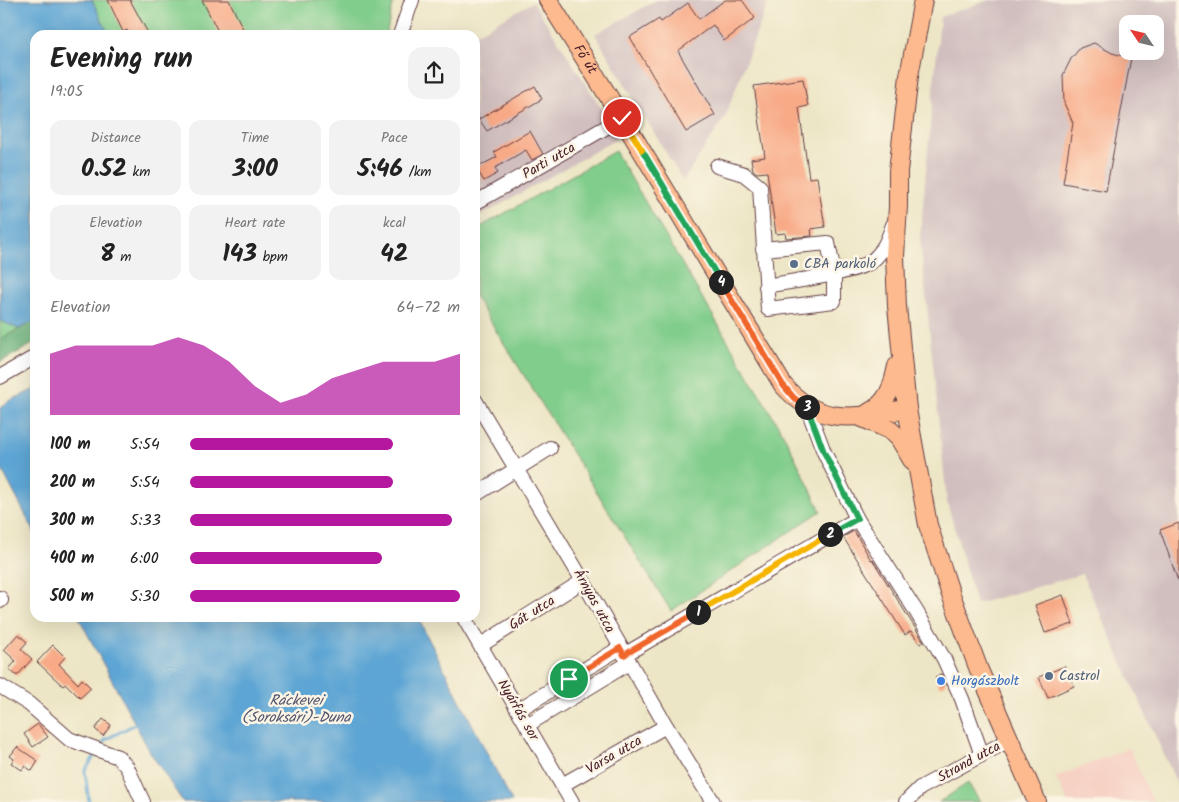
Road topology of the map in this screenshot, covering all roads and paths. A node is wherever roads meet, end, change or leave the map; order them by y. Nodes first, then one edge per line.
1 (412, 0) edge
2 (548, 0) edge
3 (923, 0) edge
4 (402, 30) edge
5 (622, 118) junction
6 (717, 166) dead end
7 (480, 200) edge
8 (898, 206) junction
9 (763, 249) junction
10 (834, 274) junction
11 (766, 286) junction
12 (901, 345) junction
13 (30, 360) edge
14 (0, 377) edge
15 (807, 407) junction
16 (480, 408) edge
17 (907, 409) junction
18 (858, 416) junction
19 (550, 448) dead end
20 (516, 469) junction
21 (918, 469) junction
22 (480, 491) edge
23 (857, 519) junction
24 (583, 582) junction
25 (467, 622) edge
26 (481, 645) junction
27 (624, 655) junction
28 (0, 686) edge
29 (518, 710) junction
30 (527, 725) junction
31 (666, 726) junction
32 (1009, 740) junction
33 (982, 755) junction
34 (562, 785) junction
35 (143, 802) edge
36 (572, 802) edge
37 (713, 802) edge
38 (906, 802) edge
39 (1037, 802) edge

1 - 4 street
2 - 5 main road, Fő út
3 - 8 main road
5 - 7 street, Parti utca
5 - 15 main road, Fő út
6 - 9 street
8 - 10 street
8 - 12 main road
9 - 10 street
9 - 11 street
10 - 11 street
10 - 11 street
12 - 17 main road
12 - 18 main road
13 - 14 street
15 - 18 main road
15 - 23 street
16 - 20 street, Árnyas utca
17 - 18 main road
17 - 21 main road
18 - 21 main road
19 - 20 street
20 - 22 street
20 - 24 street, Árnyas utca
21 - 32 main road
23 - 27 street
23 - 33 street
24 - 26 street, Gát utca
24 - 27 street, Árnyas utca
25 - 26 street, Nyárfás sor
26 - 29 street, Nyárfás sor
27 - 29 street
27 - 30 street
27 - 31 street, Árnyas utca
28 - 35 street
29 - 30 street, Nyárfás sor
30 - 34 street, Nyárfás sor
31 - 34 street, Varsa utca
31 - 37 street, Árnyas utca
32 - 33 street, Strand utca
32 - 39 main road
33 - 38 street, Strand utca
34 - 36 street, Nyárfás sor

